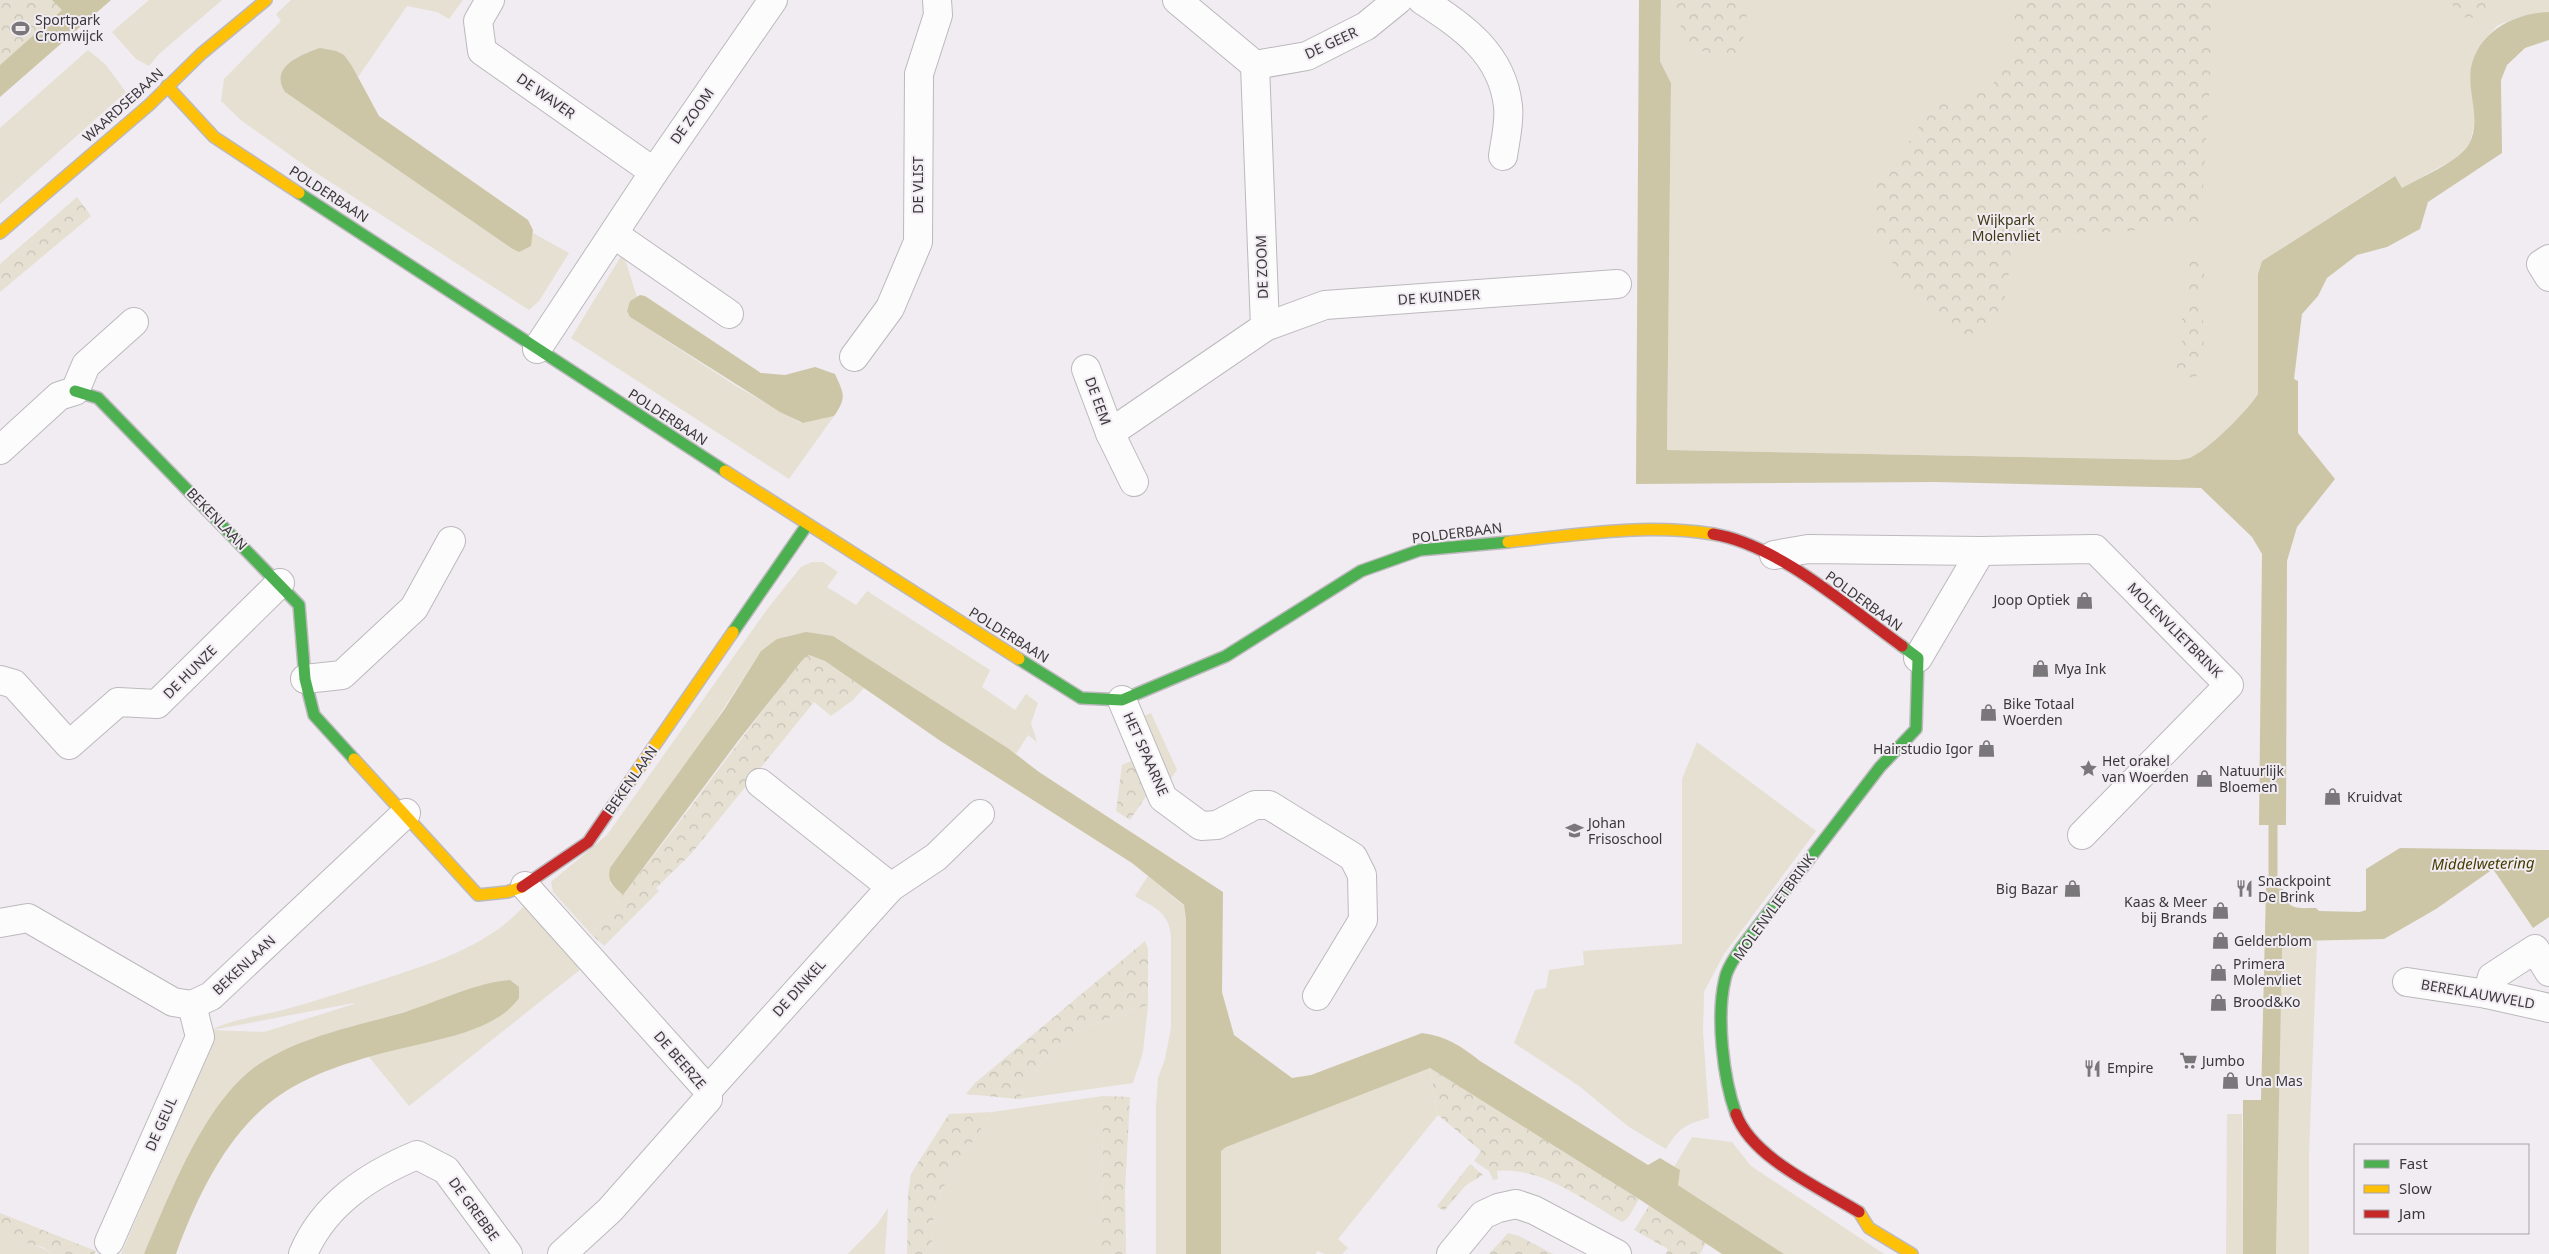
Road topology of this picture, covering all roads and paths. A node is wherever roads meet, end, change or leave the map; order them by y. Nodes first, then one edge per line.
1 (266, 0) edge
2 (490, 0) edge
3 (773, 0) edge
4 (937, 0) edge
5 (1177, 0) edge
6 (1398, 0) edge
7 (1422, 0) edge
8 (1255, 65) junction
9 (167, 86) junction
10 (1504, 156) dead end
11 (654, 172) junction
12 (0, 233) edge
13 (615, 235) junction
14 (2549, 259) edge
15 (2549, 276) edge
16 (1617, 284) dead end
17 (729, 314) dead end
18 (134, 322) dead end
19 (1264, 327) junction
20 (537, 349) junction
21 (854, 357) dead end
22 (1086, 369) dead end
23 (76, 391) junction
24 (1110, 433) junction
25 (0, 450) edge
26 (1134, 482) dead end
27 (807, 525) junction
28 (451, 540) dead end
29 (1981, 551) junction
30 (1774, 555) junction
31 (280, 583) junction
32 (1918, 658) junction
33 (305, 679) junction
34 (0, 680) edge
35 (1122, 700) junction
36 (760, 783) dead end
37 (406, 813) junction
38 (980, 814) dead end
39 (2082, 835) dead end
40 (525, 886) junction
41 (890, 887) junction
42 (0, 923) edge
43 (2549, 972) edge
44 (2408, 982) dead end
45 (2487, 994) junction
46 (1317, 996) dead end
47 (192, 1005) junction
48 (2549, 1008) edge
49 (708, 1090) junction
50 (109, 1242) dead end
51 (303, 1254) edge
52 (508, 1254) edge
53 (562, 1254) edge
54 (1451, 1254) edge
55 (1617, 1254) edge
56 (1912, 1254) edge

1 - 9 street, WAARDSEBAAN
2 - 11 street, DE WAVER
3 - 11 street, DE ZOOM
4 - 21 street, DE VLIST
5 - 8 street
6 - 8 street, DE GEER
7 - 10 street
8 - 19 street, DE ZOOM
9 - 12 street, WAARDSEBAAN
9 - 20 street, POLDERBAAN
11 - 13 street, DE ZOOM
13 - 17 street
13 - 20 street, DE ZOOM
14 - 15 street
16 - 19 street, DE KUINDER
18 - 23 street
19 - 24 street
20 - 27 street, POLDERBAAN
22 - 24 street, DE EEM
23 - 25 street
23 - 31 street, BEKENLAAN
24 - 26 street
27 - 35 street, POLDERBAAN
27 - 40 street, BEKENLAAN
28 - 33 street
29 - 30 street, MOLENVLIETBRINK
29 - 32 street, MOLENVLIETBRINK
29 - 39 street, MOLENVLIETBRINK
30 - 32 street, POLDERBAAN
30 - 35 street, POLDERBAAN
31 - 33 street, BEKENLAAN
31 - 34 street, DE HUNZE
32 - 56 street, MOLENVLIETBRINK
33 - 37 street, BEKENLAAN
35 - 46 street, HET SPAARNE
36 - 41 street
37 - 40 street, BEKENLAAN
37 - 47 street, BEKENLAAN
38 - 41 street, DE DINKEL
40 - 49 street, DE BEERZE
41 - 49 street, DE DINKEL
42 - 47 street
43 - 45 street
44 - 45 street, BEREKLAUWVELD
45 - 48 street, BEREKLAUWVELD
47 - 50 street, DE GEUL
49 - 53 street, DE BEERZE
51 - 52 street, DE GREBBE
54 - 55 street

